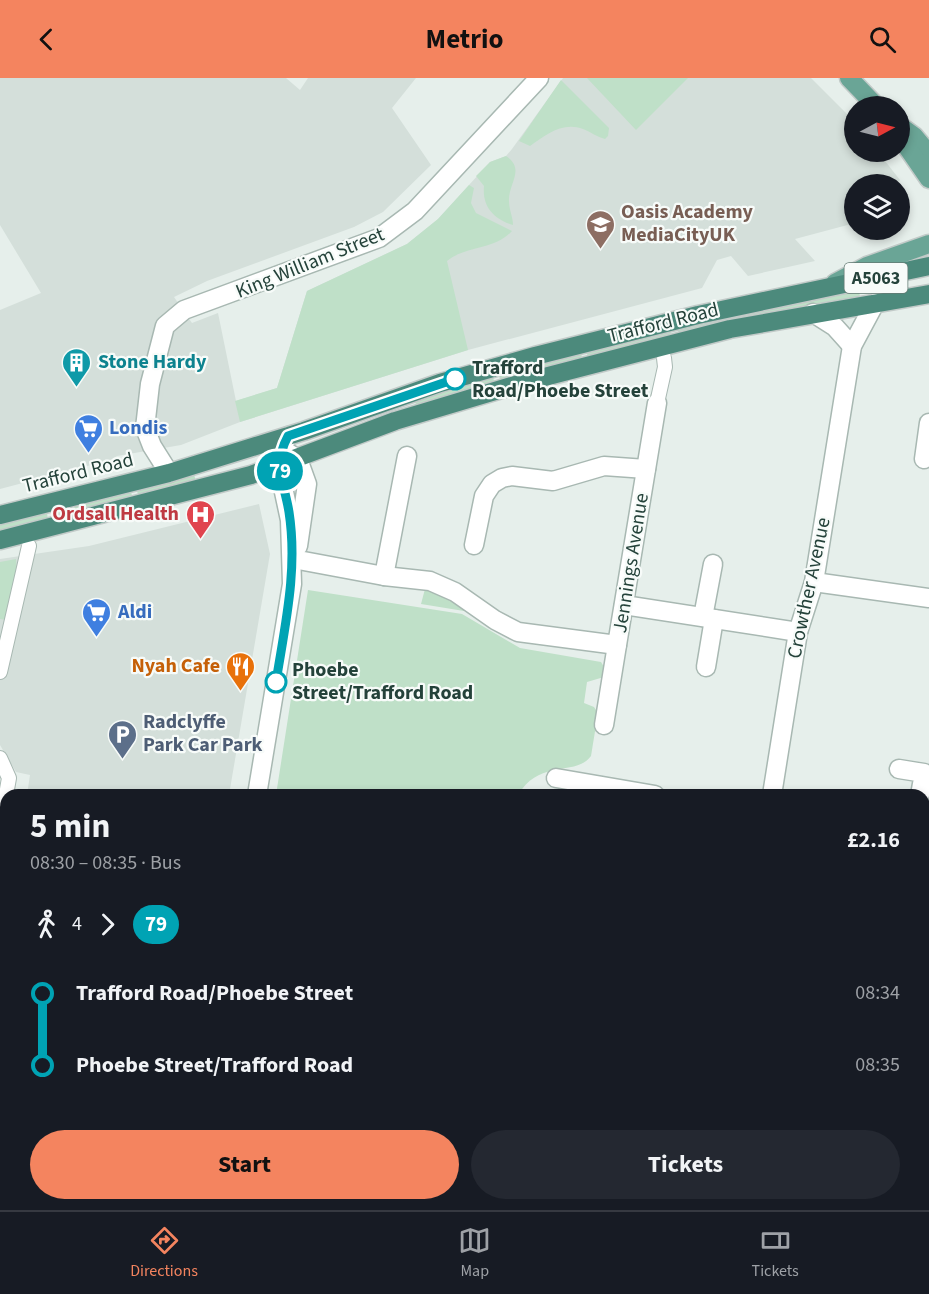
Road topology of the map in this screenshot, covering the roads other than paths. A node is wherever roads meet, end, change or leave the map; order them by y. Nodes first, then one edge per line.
1 (539, 78) edge
2 (849, 78) edge
3 (866, 96) edge
4 (910, 136) edge
5 (910, 137) edge
6 (910, 143) edge
7 (929, 147) edge
8 (929, 154) edge
9 (929, 179) edge
10 (929, 244) edge
11 (929, 266) edge
12 (823, 290) junction
13 (929, 294) edge
14 (875, 303) junction
15 (813, 313) junction
16 (852, 346) junction
17 (664, 358) dead end
18 (657, 403) joint
19 (929, 423) edge
20 (283, 450) junction
21 (407, 456) dead end
22 (298, 459) junction
23 (924, 459) dead end
24 (646, 469) junction
25 (169, 473) junction
26 (0, 515) edge
27 (0, 540) edge
28 (474, 545) dead end
29 (29, 546) dead end
30 (293, 559) junction
31 (713, 564) dead end
32 (384, 576) junction
33 (814, 582) junction
34 (929, 598) edge
35 (624, 605) junction
36 (708, 618) junction
37 (798, 632) junction
38 (618, 645) junction
39 (705, 667) dead end
40 (0, 672) edge
41 (604, 725) dead end
42 (0, 758) edge
43 (899, 770) dead end
44 (556, 778) dead end
45 (7, 789) edge
46 (258, 789) edge
47 (620, 789) edge
48 (773, 789) edge
49 (921, 789) edge

1 - 25 street, King William Street
2 - 3 main road
4 - 7 main road
5 - 8 main road
6 - 9 main road
10 - 12 main road
11 - 12 highway, Trafford Road / A5063
12 - 20 highway, Trafford Road / A5063
13 - 14 highway, Trafford Road / A5063
14 - 15 highway, Trafford Road / A5063
14 - 16 street, Crowther Avenue
15 - 16 street
15 - 22 highway, Trafford Road / A5063
16 - 33 street, Crowther Avenue
17 - 18 street, Jennings Avenue
18 - 24 street, Jennings Avenue
19 - 23 street
20 - 22 highway, Trafford Road / A5063
20 - 25 highway, Trafford Road / A5063
20 - 27 highway, Trafford Road / A5063
20 - 30 street
21 - 32 street
22 - 30 street
24 - 28 street
24 - 35 street, Jennings Avenue
25 - 26 highway, Trafford Road / A5063
29 - 40 street
30 - 32 street, Jennings Avenue
30 - 46 street
31 - 36 street
32 - 38 street, Jennings Avenue
33 - 34 street
33 - 37 street, Crowther Avenue
35 - 36 street
35 - 38 street, Jennings Avenue
36 - 37 street
36 - 39 street
37 - 48 street, Crowther Avenue
38 - 41 street
42 - 45 street
43 - 49 street
44 - 47 street

